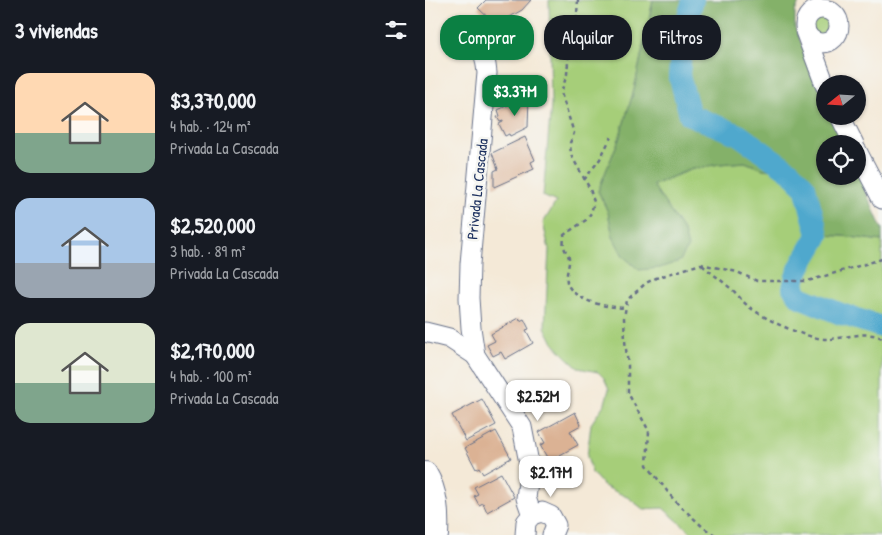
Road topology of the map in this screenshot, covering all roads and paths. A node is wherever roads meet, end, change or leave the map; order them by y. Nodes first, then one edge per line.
1 (578, 0) edge
2 (805, 30) junction
3 (485, 60) edge
4 (821, 75) edge
5 (611, 137) dead end
6 (866, 168) edge
7 (584, 180) junction
8 (882, 199) edge
9 (882, 259) edge
10 (701, 264) junction
11 (625, 308) junction
12 (425, 332) edge
13 (882, 338) edge
14 (475, 355) junction
15 (425, 474) edge
16 (528, 529) edge
17 (436, 535) edge
18 (552, 535) edge
19 (715, 535) edge

1 - 7 path
2 - 2 street
2 - 4 street
3 - 14 street, Privada La Cascada
5 - 7 path
6 - 8 street
7 - 11 path
9 - 10 path
10 - 11 path
10 - 13 path
11 - 19 path
12 - 14 street, Privada La Cascada
14 - 16 street, Privada La Cascada
15 - 17 main road
16 - 18 street

